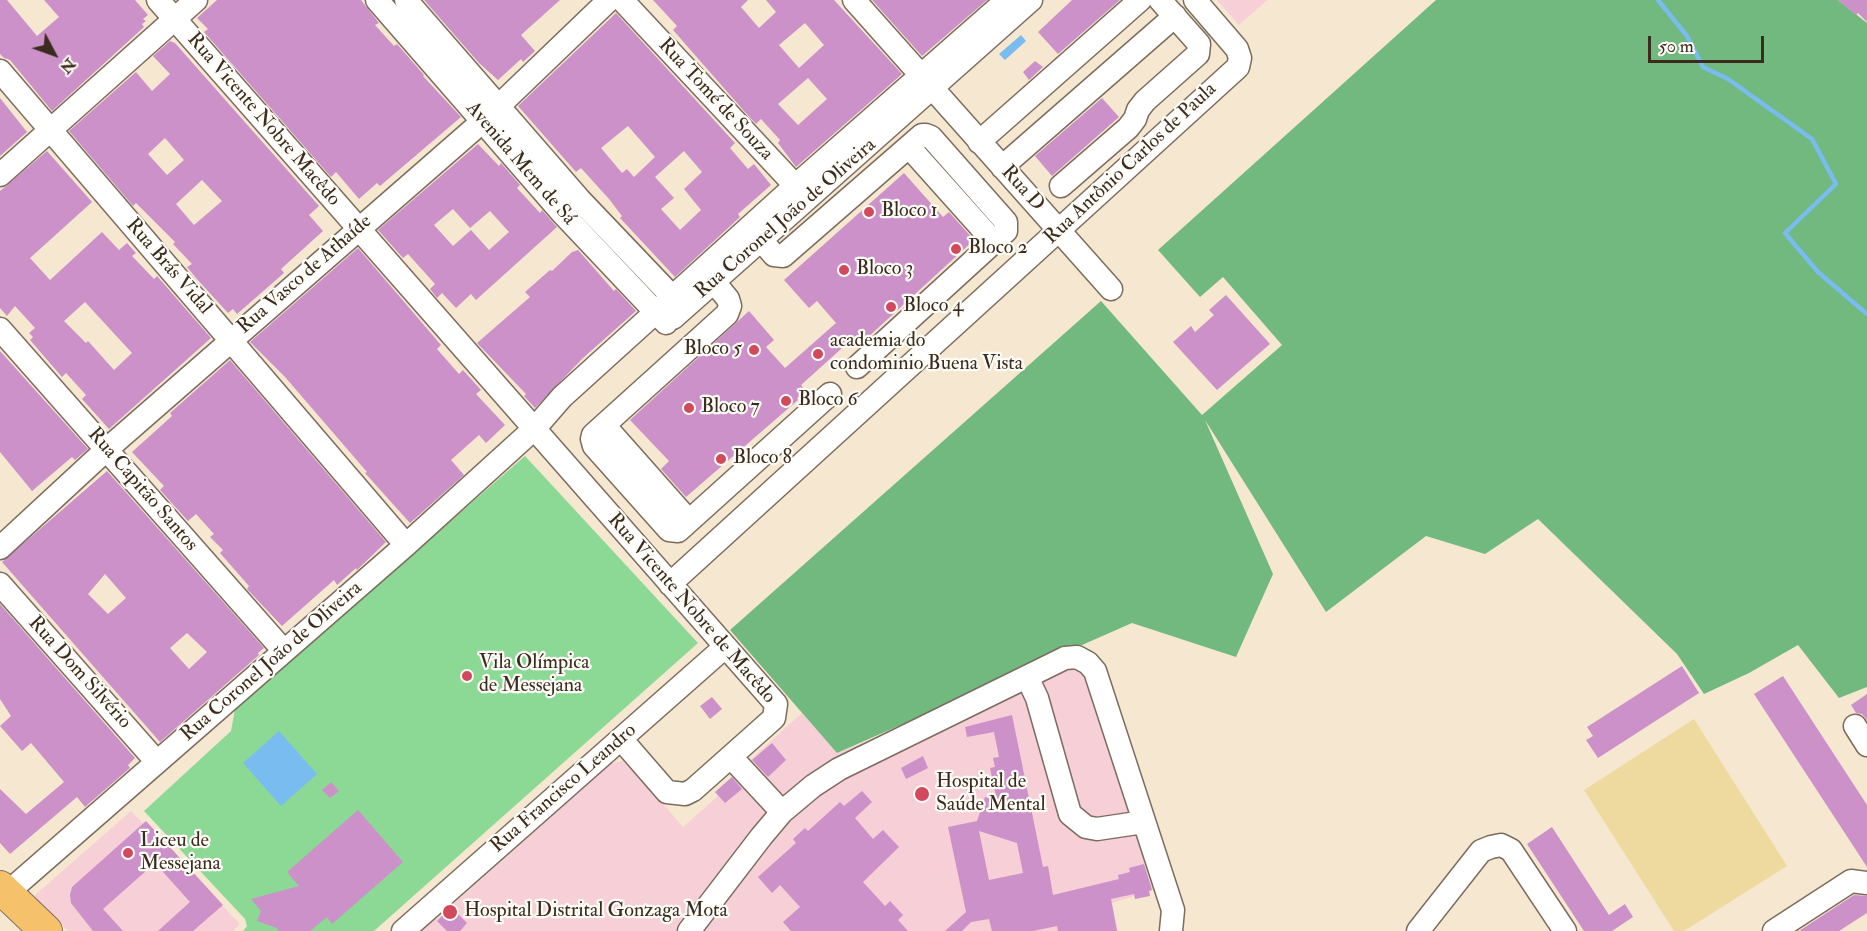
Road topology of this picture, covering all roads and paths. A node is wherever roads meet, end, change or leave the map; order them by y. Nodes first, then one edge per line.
1 (158, 0) edge
2 (196, 0) edge
3 (406, 0) edge
4 (609, 0) edge
5 (622, 0) edge
6 (854, 0) edge
7 (1007, 0) edge
8 (1031, 0) edge
9 (1140, 0) edge
10 (1195, 0) edge
11 (384, 2) edge
12 (1167, 8) edge
13 (174, 19) junction
14 (0, 71) edge
15 (927, 83) junction
16 (490, 113) junction
17 (51, 129) junction
18 (979, 142) junction
19 (1002, 167) junction
20 (0, 175) edge
21 (1061, 186) dead end
22 (802, 193) junction
23 (571, 207) junction
24 (357, 228) junction
25 (1059, 231) junction
26 (761, 240) junction
27 (714, 282) junction
28 (1111, 290) dead end
29 (679, 303) junction
30 (661, 318) junction
31 (0, 329) edge
32 (231, 340) junction
33 (856, 367) dead end
34 (830, 394) dead end
35 (535, 429) junction
36 (106, 450) junction
37 (406, 545) junction
38 (0, 548) edge
39 (0, 584) edge
40 (670, 584) junction
41 (725, 647) junction
42 (284, 651) junction
43 (1027, 677) junction
44 (621, 739) junction
45 (731, 757) junction
46 (157, 762) junction
47 (782, 812) junction
48 (1144, 822) junction
49 (1867, 883) edge
50 (3, 890) edge
51 (46, 931) edge
52 (402, 931) edge
53 (689, 931) edge
54 (1171, 931) edge
55 (1418, 931) edge
56 (1565, 931) edge
57 (1774, 931) edge

1 - 13 street, Rua Vicente Nobre Macêdo
2 - 13 street
3 - 16 street, Avenida Mem de Sá
4 - 16 street, Rua Vasco de Athaíde
5 - 22 street, Rua Tomé de Souza
6 - 15 street, Rua D
7 - 15 street, Rua Coronel João de Oliveira
8 - 15 street, Rua Coronel João de Oliveira
9 - 18 street
10 - 25 street, Rua Antônio Carlos de Paula
11 - 16 street, Avenida Mem de Sá
12 - 19 street
12 - 21 street
13 - 17 street
13 - 24 street, Rua Vicente Nobre Macêdo
14 - 17 street, Rua Brás Vidal
15 - 18 street, Rua D
15 - 22 street, Rua Coronel João de Oliveira
16 - 23 street, Avenida Mem de Sá
16 - 24 street, Rua Vasco de Athaíde
17 - 20 street
17 - 32 street, Rua Brás Vidal
18 - 19 street, Rua D
19 - 25 street, Rua D
22 - 26 street, Rua Coronel João de Oliveira
22 - 29 street, Rua Coronel João de Oliveira
23 - 29 street, Avenida Mem de Sá
23 - 30 street, Avenida Mem de Sá
24 - 32 street, Rua Vasco de Athaíde
24 - 35 street, Rua Vicente Nobre Macêdo
25 - 28 street, Rua D
25 - 40 street, Rua Antônio Carlos de Paula
26 - 27 street, Rua Coronel João de Oliveira
26 - 33 street
27 - 29 street, Rua Coronel João de Oliveira
27 - 34 street
29 - 30 street, Rua Coronel João de Oliveira
30 - 35 street, Rua Coronel João de Oliveira
31 - 36 street, Rua Capitão Santos
32 - 36 street, Rua Vasco de Athaíde
32 - 37 street, Rua Brás Vidal
35 - 37 street, Rua Coronel João de Oliveira
35 - 40 street, Rua Vicente Nobre de Macêdo
36 - 38 street, Rua Vasco de Athaíde
36 - 42 street, Rua Capitão Santos
37 - 42 street, Rua Coronel João de Oliveira
39 - 46 street, Rua Dom Silvério
40 - 41 street, Rua Vicente Nobre de Macêdo
41 - 44 street, Rua Francisco Leandro
41 - 45 street, Rua Vicente Nobre de Macêdo
42 - 46 street, Rua Coronel João de Oliveira
43 - 47 street
43 - 48 street
43 - 48 street
44 - 45 street, Rua Vicente Nobre de Macêdo
44 - 52 street, Rua Francisco Leandro
45 - 47 street
46 - 50 street, Rua Coronel João de Oliveira
47 - 53 street
48 - 54 street
49 - 57 street
50 - 51 highway
55 - 56 street

